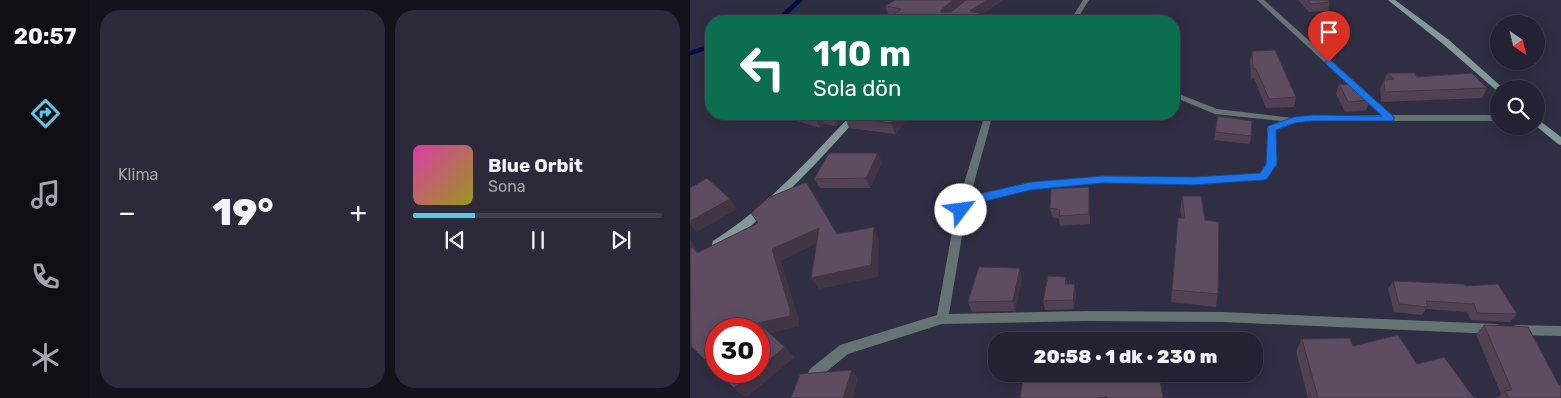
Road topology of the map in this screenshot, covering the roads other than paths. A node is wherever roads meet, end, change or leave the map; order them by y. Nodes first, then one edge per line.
1 (1086, 0) edge
2 (1260, 0) edge
3 (1391, 0) edge
4 (1076, 15) edge
5 (1490, 80) edge
6 (1180, 96) edge
7 (1490, 118) edge
8 (1391, 119) junction
9 (850, 120) edge
10 (987, 120) edge
11 (1294, 120) junction
12 (1545, 129) edge
13 (1561, 142) edge
14 (961, 210) junction
15 (705, 251) edge
16 (942, 319) junction
17 (1560, 332) edge
18 (816, 373) edge

1 - 4 street
2 - 8 street
3 - 5 street
6 - 11 street
7 - 8 street
8 - 11 street
9 - 15 street
10 - 14 street
11 - 14 street
12 - 13 street
14 - 16 street
16 - 17 street
16 - 18 street

